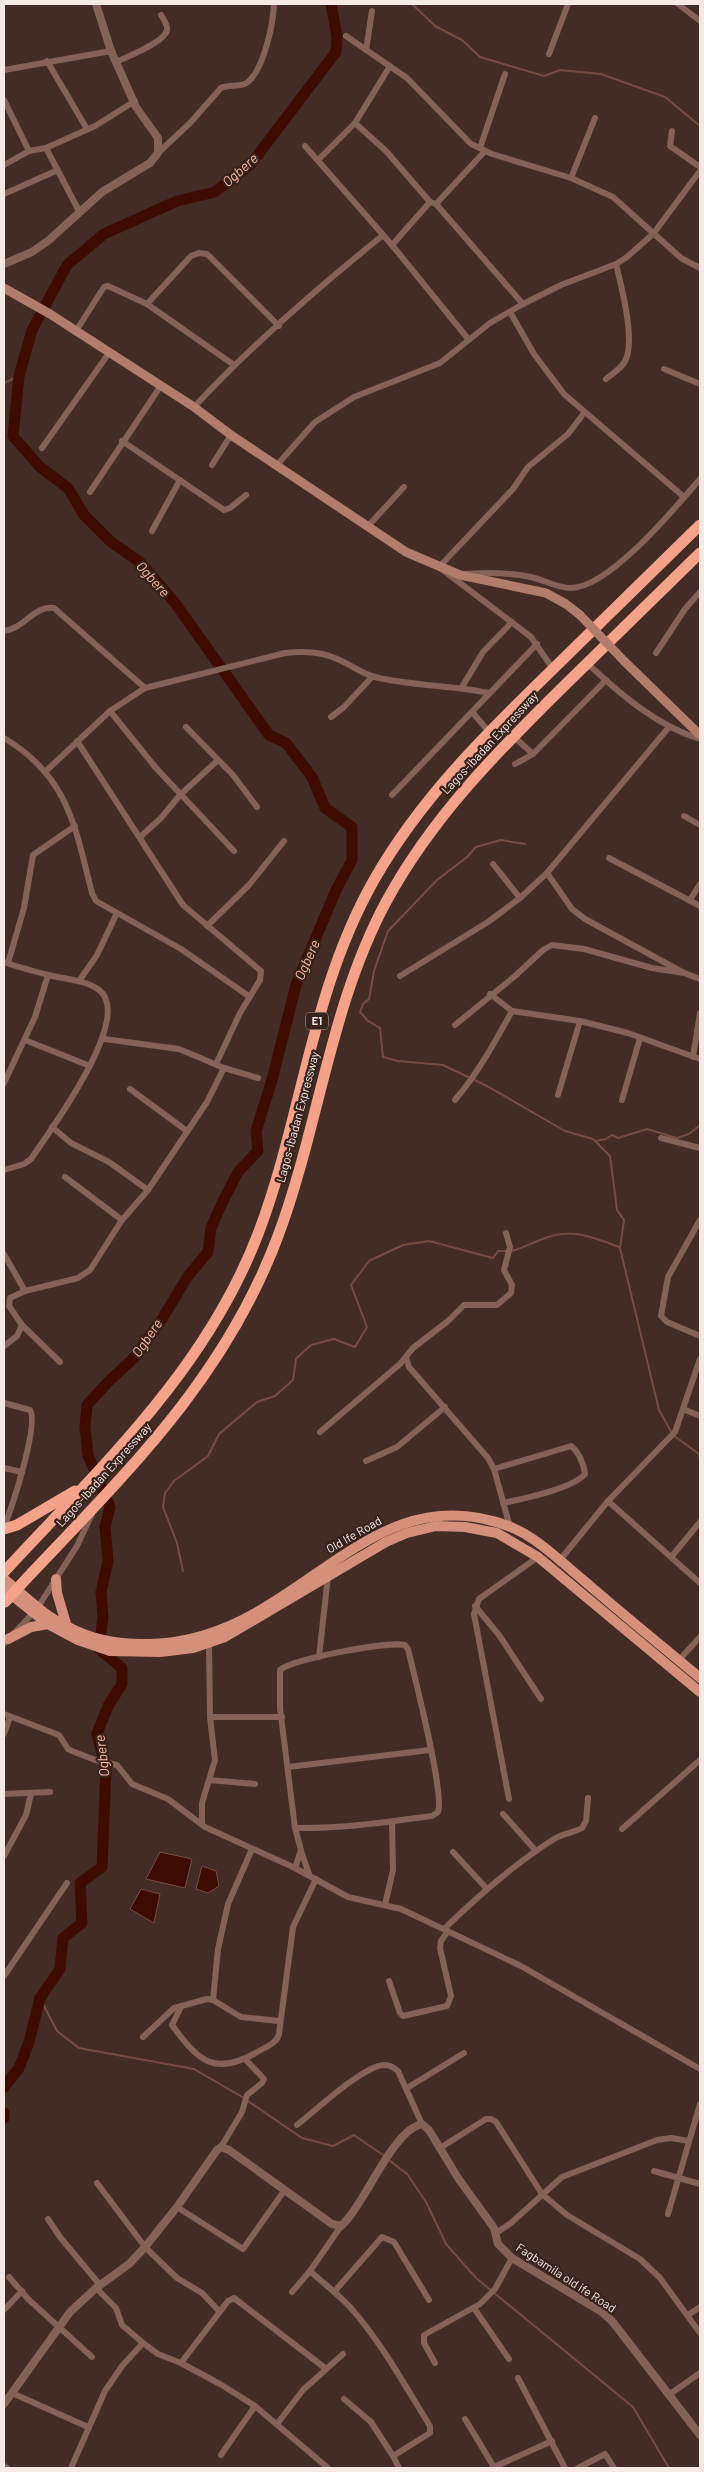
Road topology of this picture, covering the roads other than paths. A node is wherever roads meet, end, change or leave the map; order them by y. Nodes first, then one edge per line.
1 (96, 4) edge
2 (274, 4) edge
3 (568, 4) edge
4 (678, 4) edge
5 (372, 11) dead end
6 (161, 15) dead end
7 (700, 21) edge
8 (346, 36) dead end
9 (366, 50) junction
10 (111, 51) junction
11 (549, 54) dead end
12 (47, 61) junction
13 (116, 62) junction
14 (390, 66) junction
15 (4, 70) edge
16 (504, 74) dead end
17 (4, 100) edge
18 (135, 101) junction
19 (595, 118) dead end
20 (355, 123) junction
21 (87, 129) junction
22 (672, 131) dead end
23 (304, 146) dead end
24 (46, 148) junction
25 (482, 150) junction
26 (29, 151) junction
27 (158, 153) junction
28 (318, 160) junction
29 (4, 165) edge
30 (700, 167) edge
31 (58, 170) junction
32 (700, 171) edge
33 (571, 178) junction
34 (4, 194) edge
35 (433, 203) junction
36 (79, 211) junction
37 (653, 234) junction
38 (382, 236) junction
39 (392, 245) junction
40 (4, 264) edge
41 (616, 264) junction
42 (700, 268) edge
43 (4, 288) edge
44 (147, 304) junction
45 (523, 304) junction
46 (510, 312) junction
47 (279, 326) junction
48 (76, 331) junction
49 (469, 340) junction
50 (109, 352) junction
51 (234, 365) junction
52 (664, 369) dead end
53 (606, 379) dead end
54 (700, 384) edge
55 (160, 387) junction
56 (194, 407) junction
57 (584, 413) junction
58 (231, 435) junction
59 (122, 441) junction
60 (42, 448) dead end
61 (212, 465) dead end
62 (276, 466) junction
63 (700, 479) edge
64 (180, 480) junction
65 (404, 488) dead end
66 (90, 492) dead end
67 (246, 495) dead end
68 (684, 497) junction
69 (700, 525) edge
70 (368, 526) junction
71 (152, 531) dead end
72 (700, 553) edge
73 (439, 566) junction
74 (460, 575) junction
75 (700, 592) edge
76 (512, 622) junction
77 (4, 631) edge
78 (537, 644) junction
79 (656, 653) dead end
80 (588, 664) junction
81 (553, 669) junction
82 (372, 677) junction
83 (606, 680) junction
84 (462, 687) junction
85 (145, 688) junction
86 (489, 692) junction
87 (110, 711) junction
88 (473, 712) junction
89 (331, 717) dead end
90 (186, 726) dead end
91 (669, 727) junction
92 (489, 732) junction
93 (513, 736) junction
94 (700, 737) edge
95 (4, 738) edge
96 (77, 741) junction
97 (533, 754) junction
98 (218, 760) junction
99 (515, 764) dead end
100 (46, 771) junction
101 (180, 795) junction
102 (392, 795) dead end
103 (257, 808) dead end
104 (684, 816) dead end
105 (700, 825) edge
106 (75, 826) junction
107 (140, 837) junction
108 (284, 841) dead end
109 (234, 851) dead end
110 (609, 858) dead end
111 (494, 864) dead end
112 (547, 873) junction
113 (700, 884) edge
114 (520, 898) junction
115 (690, 900) junction
116 (700, 906) edge
117 (117, 913) junction
118 (207, 926) junction
119 (6, 963) edge
120 (684, 973) junction
121 (48, 975) junction
122 (400, 976) dead end
123 (700, 979) edge
124 (79, 981) junction
125 (490, 994) junction
126 (250, 997) junction
127 (512, 1011) junction
128 (700, 1013) edge
129 (580, 1021) junction
130 (455, 1024) dead end
131 (640, 1038) junction
132 (25, 1040) junction
133 (104, 1040) junction
134 (693, 1058) junction
135 (700, 1060) edge
136 (216, 1064) junction
137 (90, 1066) junction
138 (224, 1068) junction
139 (258, 1078) dead end
140 (4, 1083) edge
141 (130, 1089) dead end
142 (558, 1095) dead end
143 (455, 1100) dead end
144 (622, 1100) dead end
145 (52, 1128) junction
146 (187, 1131) junction
147 (661, 1138) dead end
148 (700, 1148) edge
149 (4, 1170) edge
150 (66, 1177) dead end
151 (148, 1190) junction
152 (122, 1220) junction
153 (700, 1220) edge
154 (506, 1234) dead end
155 (4, 1254) edge
156 (25, 1291) junction
157 (22, 1325) junction
158 (700, 1336) edge
159 (4, 1346) edge
160 (406, 1357) junction
161 (700, 1359) edge
162 (60, 1362) dead end
163 (400, 1364) junction
164 (409, 1366) junction
165 (4, 1403) edge
166 (445, 1407) junction
167 (683, 1409) junction
168 (700, 1416) edge
169 (320, 1432) dead end
170 (366, 1461) dead end
171 (4, 1468) edge
172 (494, 1469) junction
173 (22, 1472) junction
174 (89, 1482) junction
175 (608, 1500) junction
176 (503, 1503) junction
177 (96, 1506) junction
178 (700, 1522) edge
179 (4, 1527) edge
180 (510, 1527) junction
181 (672, 1556) junction
182 (538, 1557) junction
183 (560, 1560) junction
184 (338, 1564) junction
185 (8, 1568) edge
186 (328, 1575) junction
187 (4, 1579) edge
188 (56, 1579) junction
189 (700, 1583) edge
190 (4, 1590) edge
191 (4, 1603) edge
192 (476, 1606) junction
193 (35, 1610) junction
194 (48, 1624) junction
195 (67, 1627) junction
196 (700, 1637) edge
197 (89, 1640) junction
198 (6, 1641) edge
199 (209, 1644) junction
200 (111, 1647) junction
201 (318, 1657) junction
202 (679, 1660) junction
203 (700, 1678) edge
204 (700, 1692) edge
205 (541, 1699) dead end
206 (7, 1715) edge
207 (210, 1717) junction
208 (282, 1717) junction
209 (4, 1734) edge
210 (430, 1750) junction
211 (700, 1760) edge
212 (288, 1767) junction
213 (209, 1780) junction
214 (255, 1784) dead end
215 (50, 1792) dead end
216 (4, 1794) edge
217 (31, 1794) junction
218 (588, 1798) dead end
219 (509, 1799) dead end
220 (182, 1809) junction
221 (201, 1810) junction
222 (503, 1814) dead end
223 (392, 1822) junction
224 (202, 1824) junction
225 (295, 1828) junction
226 (622, 1829) dead end
227 (252, 1849) junction
228 (301, 1850) junction
229 (536, 1851) junction
230 (452, 1852) dead end
231 (4, 1856) edge
232 (295, 1868) junction
233 (308, 1874) junction
234 (316, 1879) junction
235 (67, 1883) dead end
236 (487, 1889) junction
237 (385, 1905) junction
238 (446, 1930) junction
239 (4, 1976) edge
240 (389, 1981) dead end
241 (213, 2000) junction
242 (181, 2007) junction
243 (280, 2021) junction
244 (143, 2037) dead end
245 (464, 2053) dead end
246 (245, 2059) junction
247 (700, 2070) edge
248 (407, 2088) junction
249 (700, 2104) edge
250 (422, 2124) junction
251 (298, 2125) dead end
252 (689, 2141) junction
253 (221, 2147) junction
254 (440, 2148) junction
255 (654, 2171) dead end
256 (679, 2177) junction
257 (97, 2183) dead end
258 (700, 2184) edge
259 (284, 2191) junction
260 (542, 2194) junction
261 (177, 2207) junction
262 (668, 2214) dead end
263 (48, 2219) dead end
264 (341, 2226) junction
265 (496, 2233) junction
266 (145, 2247) junction
267 (512, 2258) junction
268 (310, 2271) junction
269 (9, 2277) dead end
270 (98, 2286) junction
271 (22, 2291) junction
272 (292, 2292) dead end
273 (334, 2292) junction
274 (429, 2300) dead end
275 (700, 2307) edge
276 (474, 2308) junction
277 (4, 2310) edge
278 (219, 2311) junction
279 (688, 2315) junction
280 (60, 2326) junction
281 (700, 2333) edge
282 (143, 2343) junction
283 (343, 2354) dead end
284 (92, 2357) dead end
285 (509, 2359) dead end
286 (181, 2363) junction
287 (435, 2363) dead end
288 (325, 2368) junction
289 (700, 2373) edge
290 (518, 2378) dead end
291 (12, 2393) junction
292 (670, 2394) junction
293 (344, 2399) dead end
294 (4, 2404) edge
295 (255, 2406) junction
296 (465, 2420) dead end
297 (277, 2424) junction
298 (88, 2427) junction
299 (700, 2435) edge
300 (552, 2441) junction
301 (222, 2454) dead end
302 (392, 2456) junction
303 (4, 2466) edge
304 (493, 2467) edge
305 (8, 2468) edge
306 (71, 2468) edge
307 (328, 2468) edge
308 (399, 2468) edge
309 (565, 2468) edge
310 (578, 2468) edge
311 (614, 2468) edge

1 - 10 street
2 - 27 street
3 - 11 street
4 - 7 street
5 - 9 street
6 - 13 street
8 - 9 street
9 - 14 street
10 - 12 street
10 - 13 street
12 - 15 street
12 - 21 street
13 - 18 street
14 - 20 street
14 - 25 street
16 - 25 street
17 - 26 street
18 - 21 street
18 - 27 street
19 - 33 street
20 - 28 street
20 - 35 street
21 - 24 street
22 - 30 street
23 - 28 street
24 - 26 street
24 - 31 street
25 - 33 street
25 - 35 street
26 - 29 street
27 - 36 street
28 - 38 street
31 - 34 street
31 - 36 street
32 - 37 street
33 - 37 street
35 - 39 street
35 - 45 street
36 - 40 street
37 - 41 street
37 - 42 street
38 - 39 street
38 - 47 street
39 - 49 street
41 - 45 street
41 - 53 street
43 - 48 main road
44 - 47 street
44 - 48 street
44 - 51 street
45 - 46 street
46 - 49 street
46 - 57 street
47 - 51 street
48 - 50 main road
49 - 62 street
50 - 55 main road
50 - 60 street
51 - 56 street
52 - 54 street
55 - 56 main road
55 - 59 street
56 - 58 main road
57 - 68 street
57 - 73 street
58 - 61 street
58 - 62 main road
59 - 64 street
59 - 66 street
62 - 70 main road
63 - 68 street
64 - 67 street
64 - 71 street
65 - 70 street
68 - 74 street
69 - 81 highway, Lagos-Ibadan Expressway / E1
70 - 73 main road
72 - 80 highway, Lagos-Ibadan Expressway / E1
73 - 74 main road
73 - 76 street
74 - 94 main road, bridge
75 - 79 street
76 - 78 street
76 - 84 street
77 - 85 street
78 - 81 street
78 - 86 street
80 - 83 street
80 - 93 highway, Lagos-Ibadan Expressway / E1
81 - 92 highway, Lagos-Ibadan Expressway / E1
82 - 84 street
82 - 85 street
82 - 89 street
83 - 91 street
83 - 97 street
84 - 86 street
85 - 87 street
86 - 88 street
87 - 96 street
87 - 101 street
88 - 92 street
88 - 102 street
90 - 98 street
91 - 94 street
91 - 112 street
92 - 174 highway, Lagos-Ibadan Expressway / E1
93 - 97 street
93 - 177 highway, Lagos-Ibadan Expressway / E1
95 - 100 street
96 - 100 street
96 - 107 street
97 - 99 street
98 - 101 street
98 - 103 street
100 - 106 street
101 - 107 street
101 - 109 street
104 - 105 street
106 - 117 street
106 - 119 street
107 - 118 street
108 - 118 street
110 - 115 street
111 - 114 street
112 - 114 street
112 - 120 street
113 - 115 street
114 - 122 street
115 - 116 street
117 - 124 street
117 - 126 street
118 - 126 street
119 - 121 street
120 - 123 street
120 - 125 street
121 - 124 street
121 - 132 street
124 - 133 street
125 - 127 street
125 - 130 street
126 - 136 street
127 - 129 street
127 - 143 street
128 - 134 street
129 - 131 street
129 - 142 street
131 - 134 street
131 - 144 street
132 - 137 street
132 - 140 street
133 - 136 street
133 - 137 street
134 - 135 street
136 - 138 street
137 - 145 street
138 - 139 street
138 - 146 street
141 - 146 street
145 - 149 street
145 - 151 street
146 - 151 street
147 - 148 street
150 - 152 street
151 - 152 street
152 - 156 street
153 - 158 street
154 - 160 street
155 - 156 street
156 - 157 street
157 - 159 street
157 - 162 street
160 - 163 street
160 - 164 street
161 - 167 street
163 - 164 street
163 - 169 street
164 - 166 street
165 - 173 street
166 - 170 street
166 - 172 street
167 - 168 street
167 - 175 street
171 - 173 street
172 - 176 street
172 - 176 street
173 - 179 street
174 - 179 highway
174 - 185 highway, Lagos-Ibadan Expressway / E1
175 - 181 street
175 - 183 street
176 - 180 street
177 - 188 street
177 - 191 highway, Lagos-Ibadan Expressway / E1, bridge
178 - 181 street
180 - 183 main road, Old Ife Road
180 - 184 main road, Old Ife Road
181 - 189 street
182 - 184 main road, Old Ife Road
182 - 192 street
182 - 204 main road, Old Ife Road
183 - 202 main road, Old Ife Road
184 - 186 main road, Old Ife Road
184 - 200 main road, Old Ife Road
186 - 199 main road, Old Ife Road
186 - 201 street
187 - 193 main road, Old Ife Road
188 - 193 street
188 - 195 main road
190 - 193 main road, Old Ife Road
192 - 205 street
192 - 219 street
193 - 194 main road, Old Ife Road
193 - 195 main road, Old Ife Road
193 - 198 street
194 - 197 main road, Old Ife Road
194 - 198 main road
195 - 197 main road, Old Ife Road
196 - 202 street
197 - 200 main road, Old Ife Road
199 - 200 main road, Old Ife Road
199 - 207 street
201 - 208 street
201 - 210 street
202 - 203 main road, Old Ife Road
206 - 209 street
206 - 220 street
207 - 208 street
207 - 213 street
208 - 212 street
210 - 212 street
210 - 223 street
211 - 226 street
212 - 225 street
213 - 214 street
213 - 221 street
215 - 217 street
216 - 217 street
217 - 231 street
218 - 229 street
220 - 221 street
220 - 224 street
221 - 224 street
222 - 229 street
223 - 225 street
223 - 237 street
224 - 227 street
225 - 228 street
227 - 232 street
227 - 241 street
228 - 232 street
228 - 233 street
229 - 236 street
230 - 236 street
232 - 233 street
233 - 234 street
234 - 237 street
234 - 243 street
235 - 239 street
236 - 238 street
237 - 238 street
238 - 240 street
238 - 247 street
241 - 242 street
241 - 243 street
242 - 244 street
242 - 246 street
243 - 246 street
245 - 248 street
246 - 253 street
248 - 250 street
248 - 251 street
249 - 252 street
250 - 254 street, Fagbamila old ife Road
250 - 264 street
252 - 256 street
252 - 260 street
253 - 259 street
253 - 261 street
254 - 260 street
254 - 265 street, Fagbamila old ife Road
255 - 256 street
256 - 258 street
256 - 262 street
257 - 266 street
259 - 261 street
259 - 264 street
260 - 265 street
260 - 279 street
261 - 266 street
263 - 270 street
264 - 268 street
265 - 267 street, Fagbamila old ife Road
266 - 270 street
266 - 278 street
267 - 276 street
267 - 292 street, Fagbamila old ife Road
268 - 272 street
268 - 273 street
269 - 271 street
270 - 280 street
270 - 282 street
271 - 277 street
271 - 280 street
273 - 274 street
273 - 302 street
275 - 279 street
276 - 285 street
276 - 287 street
278 - 286 street
278 - 288 street
279 - 281 street
280 - 284 street
280 - 291 street
282 - 286 street
282 - 298 street
283 - 288 street
286 - 295 street
288 - 297 street
289 - 292 street
290 - 300 street
291 - 294 street
291 - 298 street
292 - 299 street, Fagbamila old ife Road
293 - 302 street
295 - 297 street
295 - 301 street
296 - 304 street
297 - 307 street
298 - 306 street
300 - 304 street
300 - 309 street
302 - 308 street
303 - 305 street
310 - 311 street

